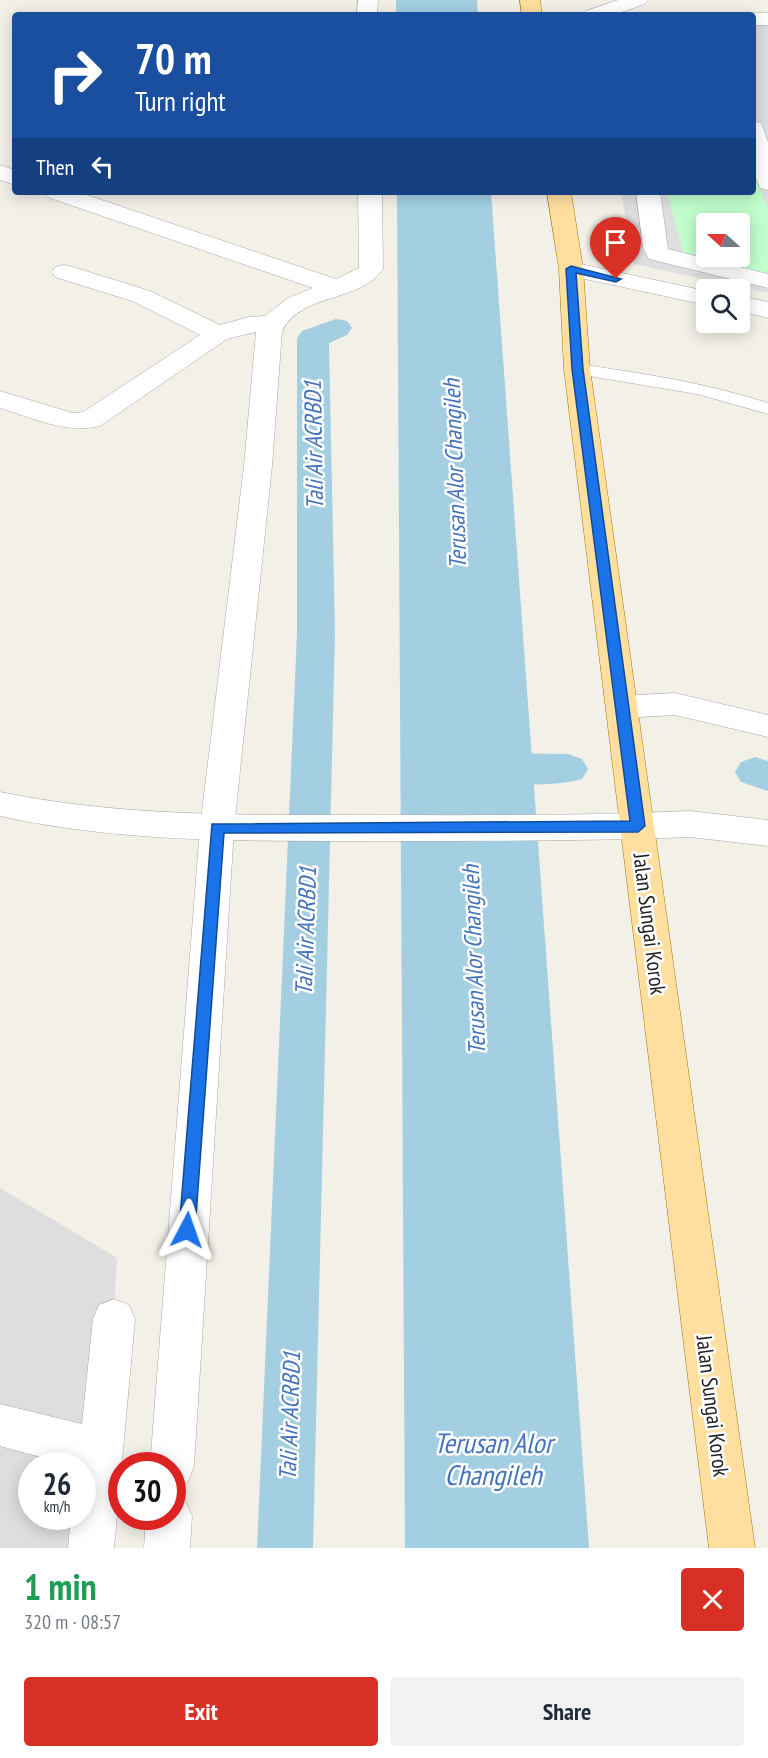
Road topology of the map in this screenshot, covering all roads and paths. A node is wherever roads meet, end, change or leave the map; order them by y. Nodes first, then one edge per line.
1 (638, 0) edge
2 (602, 12) edge
3 (756, 140) edge
4 (761, 159) edge
5 (768, 183) edge
6 (64, 195) edge
7 (370, 195) edge
8 (559, 195) edge
9 (648, 195) edge
10 (571, 269) junction
11 (64, 272) dead end
12 (768, 281) edge
13 (336, 288) junction
14 (696, 296) edge
15 (750, 306) edge
16 (768, 310) edge
17 (271, 323) junction
18 (218, 334) junction
19 (578, 369) junction
20 (0, 399) edge
21 (768, 409) edge
22 (622, 707) junction
23 (768, 726) edge
24 (0, 804) edge
25 (638, 826) junction
26 (238, 828) junction
27 (768, 833) edge
28 (114, 1319) dead end
29 (0, 1425) edge
30 (102, 1451) junction
31 (173, 1452) edge
32 (168, 1530) edge
33 (91, 1548) edge
34 (167, 1548) edge
35 (732, 1548) edge

1 - 2 street
3 - 4 street
4 - 5 street
6 - 13 street
7 - 13 street
8 - 10 main road, Jalan Sungai Korok
9 - 12 street
10 - 14 street
10 - 19 main road, Jalan Sungai Korok
11 - 18 street
13 - 17 street
15 - 16 street
17 - 18 street
17 - 26 street
18 - 20 street
19 - 21 lane
19 - 22 main road, Jalan Sungai Korok
22 - 23 street
22 - 25 main road, Jalan Sungai Korok
24 - 26 street
25 - 26 street
25 - 27 street
25 - 35 main road, Jalan Sungai Korok
26 - 31 street
28 - 30 street
29 - 30 street
30 - 33 street
32 - 34 street

